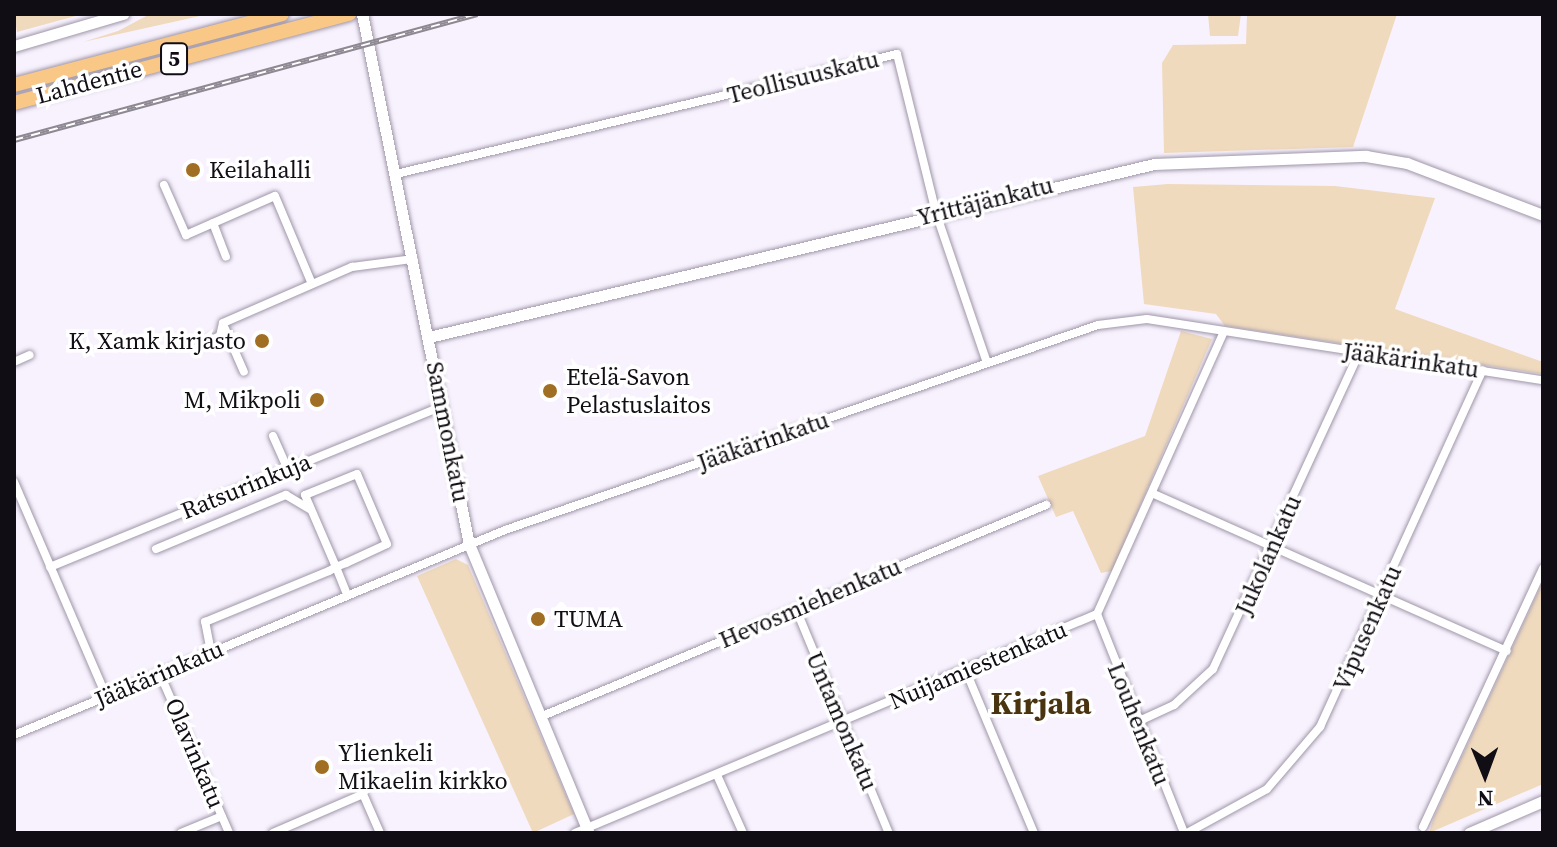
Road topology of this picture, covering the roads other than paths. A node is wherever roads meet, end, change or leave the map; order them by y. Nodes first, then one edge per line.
1 (123, 14) edge
2 (282, 14) edge
3 (362, 14) edge
4 (342, 16) edge
5 (14, 46) edge
6 (14, 85) edge
7 (14, 103) edge
8 (396, 174) junction
9 (164, 185) dead end
10 (936, 213) junction
11 (1543, 215) edge
12 (213, 223) junction
13 (226, 257) dead end
14 (413, 259) junction
15 (312, 284) junction
16 (223, 323) junction
17 (1223, 334) junction
18 (429, 337) junction
19 (202, 344) dead end
20 (1359, 353) junction
21 (30, 355) dead end
22 (14, 362) edge
23 (987, 363) junction
24 (1483, 370) junction
25 (244, 372) dead end
26 (1543, 380) edge
27 (442, 406) junction
28 (273, 436) dead end
29 (288, 470) junction
30 (14, 482) edge
31 (1154, 494) junction
32 (1046, 505) dead end
33 (311, 510) junction
34 (469, 544) junction
35 (1271, 546) junction
36 (156, 549) dead end
37 (50, 567) junction
38 (336, 567) junction
39 (1543, 568) edge
40 (347, 594) junction
41 (1382, 596) junction
42 (796, 609) junction
43 (1097, 614) junction
44 (1507, 651) junction
45 (211, 652) junction
46 (965, 669) junction
47 (160, 674) junction
48 (106, 696) junction
49 (540, 717) junction
50 (842, 722) junction
51 (1137, 722) junction
52 (14, 735) edge
53 (717, 775) junction
54 (1543, 801) edge
55 (222, 816) junction
56 (1423, 827) dead end
57 (588, 830) edge
58 (181, 833) edge
59 (229, 833) edge
60 (273, 833) edge
61 (380, 833) edge
62 (575, 833) edge
63 (743, 833) edge
64 (889, 833) edge
65 (1034, 833) edge
66 (1185, 833) edge
67 (1469, 833) edge

1 - 5 street
2 - 6 highway, Lahdentie / 5
3 - 8 street, Sammonkatu
4 - 7 highway, Lahdentie / 5
8 - 10 street, Teollisuuskatu
8 - 14 street, Sammonkatu
9 - 12 street
10 - 11 street, Yrittäjänkatu
10 - 18 street, Yrittäjänkatu
10 - 23 street, Teollisuuskatu
12 - 13 street
12 - 15 street
14 - 15 street
14 - 18 street, Sammonkatu
15 - 16 street
16 - 19 street
16 - 25 street
17 - 20 street, Jääkärinkatu
17 - 23 street, Jääkärinkatu
17 - 31 street, Nuijamiestenkatu
18 - 27 street, Sammonkatu
20 - 24 street, Jääkärinkatu
20 - 35 street, Jukolankatu
21 - 22 street
23 - 34 street, Jääkärinkatu
24 - 26 street, Jääkärinkatu
24 - 41 street, Vipusenkatu
27 - 29 street, Ratsurinkuja
27 - 34 street, Sammonkatu
28 - 29 street
29 - 37 street, Ratsurinkuja
30 - 37 street
31 - 35 street
31 - 43 street, Nuijamiestenkatu
32 - 42 street, Hevosmiehenkatu
33 - 36 street
33 - 38 street
33 - 38 street
34 - 40 street, Jääkärinkatu
34 - 49 street, Sammonkatu
35 - 41 street
35 - 51 street, Jukolankatu
37 - 48 street
38 - 40 street
38 - 45 street
39 - 44 street
40 - 45 street, Jääkärinkatu
41 - 44 street
41 - 66 street, Vipusenkatu
42 - 49 street, Hevosmiehenkatu
42 - 50 street, Untamonkatu
43 - 46 street, Nuijamiestenkatu
43 - 51 street, Louhenkatu
44 - 56 street
45 - 47 street, Jääkärinkatu
46 - 50 street, Nuijamiestenkatu
46 - 65 street
47 - 48 street, Jääkärinkatu
47 - 55 street, Olavinkatu
48 - 52 street, Jääkärinkatu
49 - 57 street, Sammonkatu
50 - 53 street, Nuijamiestenkatu
50 - 64 street, Untamonkatu
51 - 66 street, Louhenkatu
53 - 57 street, Nuijamiestenkatu
53 - 63 street
54 - 67 street
55 - 58 street
55 - 59 street, Olavinkatu
57 - 62 street, Nuijamiestenkatu
60 - 61 street

